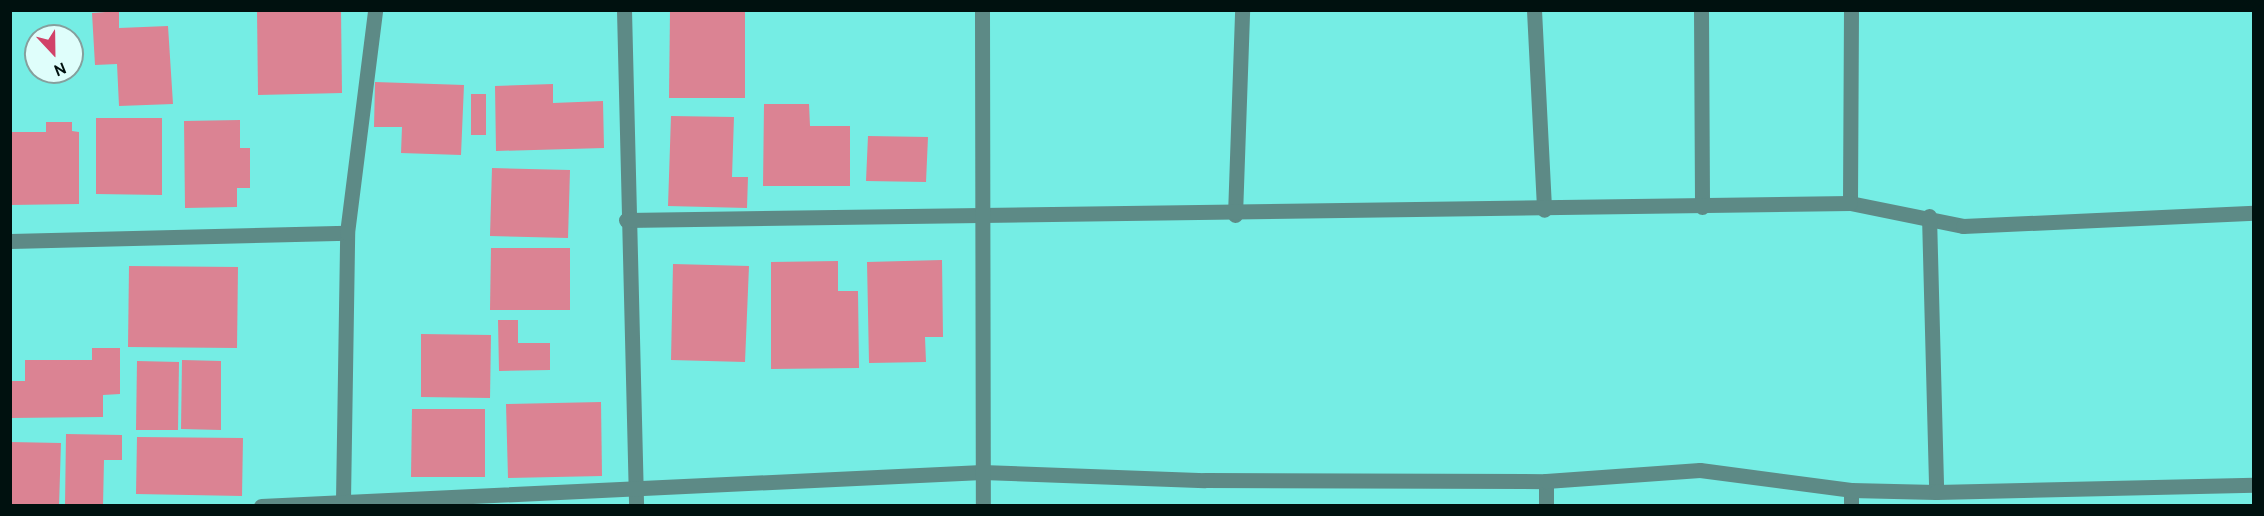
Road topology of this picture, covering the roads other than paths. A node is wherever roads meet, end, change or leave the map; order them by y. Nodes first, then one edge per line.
1 (375, 10) edge
2 (624, 10) edge
3 (982, 10) edge
4 (1242, 10) edge
5 (1534, 10) edge
6 (1701, 10) edge
7 (1851, 10) edge
8 (1850, 203) junction
9 (1702, 207) junction
10 (1544, 210) junction
11 (981, 212) junction
12 (2253, 213) edge
13 (1235, 215) junction
14 (1929, 216) junction
15 (626, 220) junction
16 (347, 233) junction
17 (10, 241) edge
18 (982, 472) junction
19 (1546, 480) junction
20 (2253, 485) edge
21 (636, 487) junction
22 (1936, 492) junction
23 (1851, 498) edge
24 (343, 500) junction
25 (261, 506) edge
26 (636, 506) edge
27 (983, 506) edge
28 (1546, 506) edge

1 - 16 street
2 - 15 street
3 - 11 street
4 - 13 street
5 - 10 street
6 - 9 street
7 - 8 street
8 - 9 street
8 - 14 street
9 - 10 street
10 - 13 street
11 - 13 street
11 - 15 street
11 - 18 street
12 - 14 street
14 - 22 street
15 - 21 street
16 - 17 street
16 - 24 street
18 - 19 street
18 - 21 street
18 - 27 street
19 - 23 street
19 - 28 street
20 - 22 street
21 - 24 street
21 - 26 street
22 - 23 street
24 - 25 street

